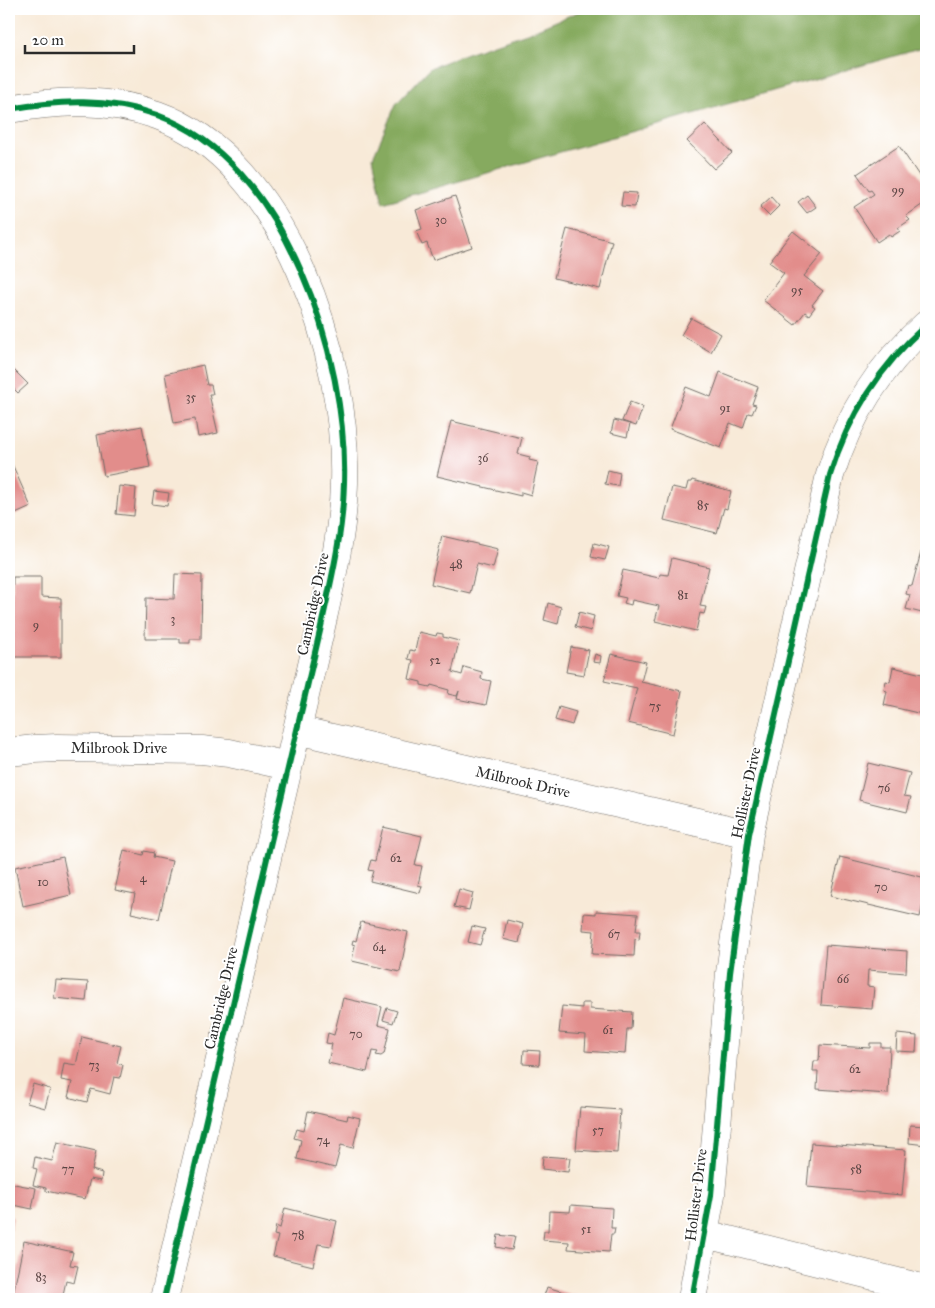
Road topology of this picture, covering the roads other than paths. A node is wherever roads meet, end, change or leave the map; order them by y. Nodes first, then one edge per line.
1 (9, 109) edge
2 (926, 325) edge
3 (297, 730) junction
4 (9, 752) edge
5 (288, 766) junction
6 (749, 834) junction
7 (705, 1234) junction
8 (926, 1289) edge
9 (164, 1299) edge
10 (692, 1299) edge

1 - 3 street, Cambridge Drive
2 - 6 street, Hollister Drive
3 - 5 street, Cambridge Drive
3 - 6 street, Milbrook Drive
4 - 5 street, Milbrook Drive
5 - 9 street, Cambridge Drive
6 - 7 street, Hollister Drive
7 - 8 street, Hollister Drive
7 - 10 street, Hollister Drive

